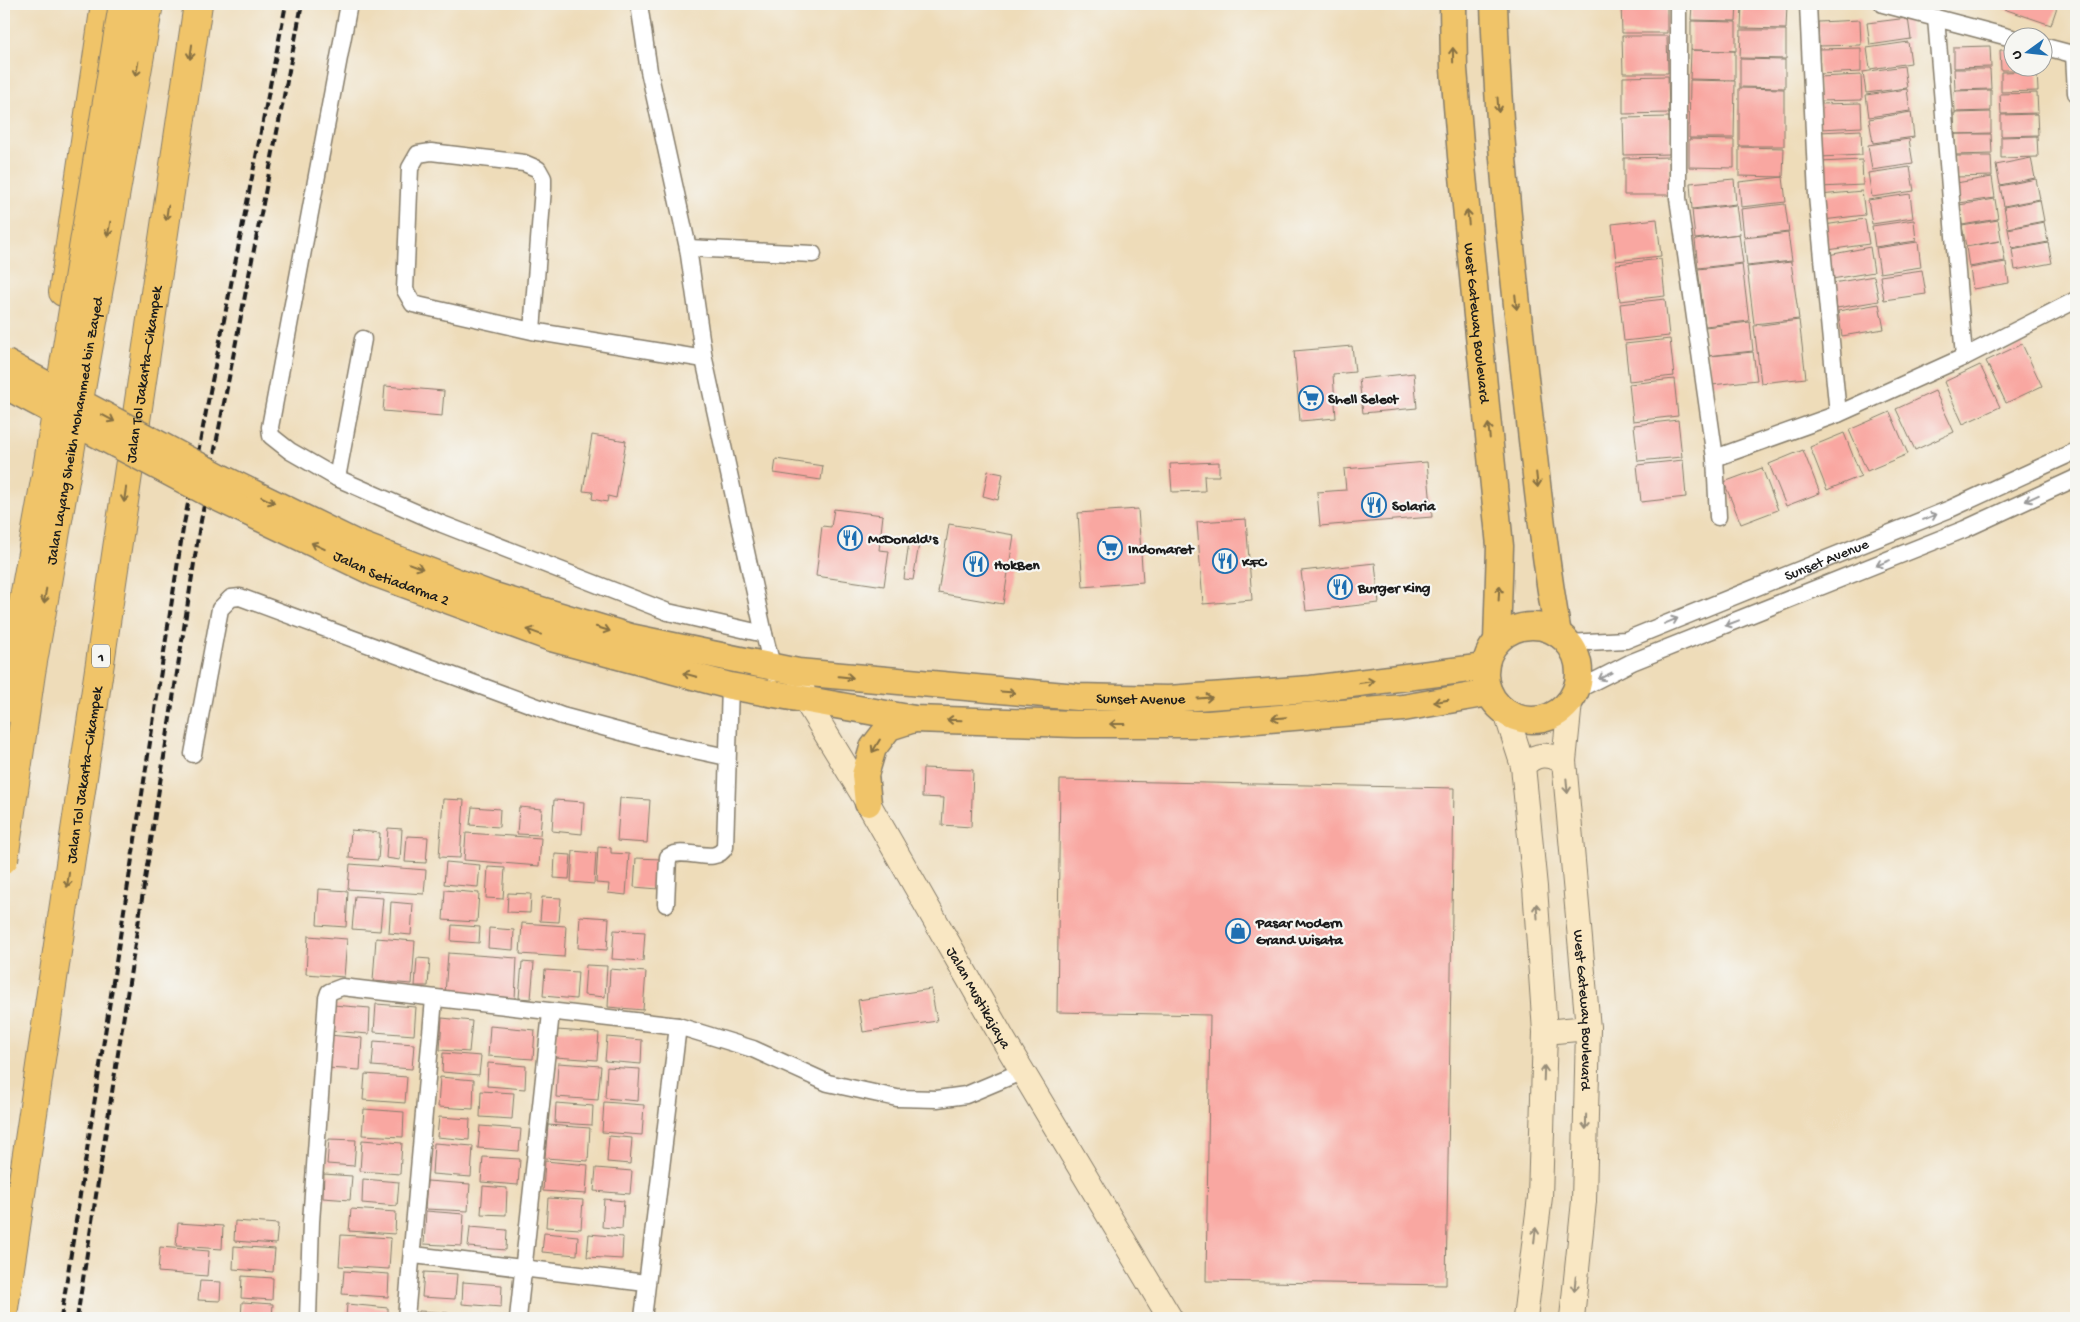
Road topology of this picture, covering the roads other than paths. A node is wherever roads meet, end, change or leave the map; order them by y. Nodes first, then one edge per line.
1 (105, 4) edge
2 (123, 4) edge
3 (149, 4) edge
4 (198, 4) edge
5 (349, 4) edge
6 (639, 4) edge
7 (1452, 4) edge
8 (1494, 4) edge
9 (1678, 4) edge
10 (1808, 4) edge
11 (1883, 4) edge
12 (1936, 18) junction
13 (2002, 35) edge
14 (2052, 48) edge
15 (2075, 54) edge
16 (2076, 93) edge
17 (688, 248) junction
18 (813, 254) dead end
19 (1514, 276) junction
20 (1474, 279) junction
21 (2076, 300) edge
22 (532, 330) junction
23 (363, 339) dead end
24 (1964, 357) junction
25 (704, 359) junction
26 (4, 362) edge
27 (4, 385) edge
28 (1838, 414) junction
29 (2076, 451) edge
30 (1716, 458) junction
31 (337, 478) junction
32 (2076, 478) edge
33 (217, 487) junction
34 (1718, 516) dead end
35 (764, 634) junction
36 (1563, 638) junction
37 (1497, 641) junction
38 (4, 646) edge
39 (1485, 667) junction
40 (785, 670) junction
41 (730, 686) junction
42 (1489, 693) junction
43 (1573, 696) junction
44 (794, 698) junction
45 (4, 709) edge
46 (1506, 713) junction
47 (914, 719) junction
48 (193, 754) dead end
49 (728, 757) junction
50 (1564, 761) junction
51 (1523, 766) junction
52 (868, 803) junction
53 (4, 858) edge
54 (666, 904) dead end
55 (434, 998) junction
56 (551, 1013) junction
57 (678, 1026) junction
58 (1588, 1028) junction
59 (1545, 1032) junction
60 (1023, 1072) junction
61 (414, 1254) junction
62 (524, 1268) junction
63 (646, 1283) junction
64 (4, 1308) edge
65 (308, 1318) edge
66 (406, 1318) edge
67 (518, 1318) edge
68 (643, 1318) edge
69 (1170, 1318) edge
70 (1526, 1318) edge
71 (1572, 1318) edge

1 - 38 highway
2 - 45 highway, Jalan Layang Sheikh Mohammed bin Zayed, bridge
3 -> 53 highway, Jalan Layang Sheikh Mohammed bin Zayed, bridge
4 -> 64 highway, Jalan Tol Jakarta–Cikampek / 1
5 - 31 street
6 - 17 street
20 -> 7 main road, West Gateway Boulevard
8 -> 19 main road
9 - 30 street
10 - 28 street
11 - 12 street
12 - 13 street
12 - 24 street
14 - 15 street
15 - 16 street
17 - 18 street
17 - 25 street
19 - 20 main road
19 -> 36 main road
37 -> 20 main road, West Gateway Boulevard
21 - 24 street
22 - 22 street
22 - 25 street
23 - 31 street
24 - 28 street
25 - 35 street
26 -> 33 main road, Jalan Setiadarma 2, bridge
27 - 33 main road, Jalan Setiadarma 2, bridge
28 - 30 street
36 -> 29 street, Sunset Avenue
30 - 34 street
31 - 35 street
32 -> 43 street, Sunset Avenue
33 -> 40 main road, Jalan Setiadarma 2
41 -> 33 main road, Jalan Setiadarma 2
35 - 40 street
36 - 37 main road
36 - 43 main road
37 - 39 main road
40 -> 39 main road, Sunset Avenue
39 - 42 main road
40 - 44 main road, Jalan Mustikajaya
41 - 44 main road, Jalan Setiadarma 2
41 - 49 street
42 - 46 main road
42 -> 47 main road, Sunset Avenue
43 - 46 main road
43 - 50 main road, West Gateway Boulevard
44 - 47 main road, Sunset Avenue
44 - 52 main road, Jalan Mustikajaya
46 - 51 main road
47 -> 52 main road
48 - 49 street
49 - 54 street
50 - 51 main road
50 -> 58 main road, West Gateway Boulevard
59 -> 51 main road
52 - 60 main road, Jalan Mustikajaya
55 - 56 street
55 - 61 street
55 - 65 street
56 - 57 street
56 - 62 street
57 - 60 street
57 - 63 street
58 - 59 main road
58 -> 71 main road, West Gateway Boulevard
70 -> 59 main road
60 - 69 main road, Jalan Mustikajaya
61 - 62 street
61 - 66 street
62 - 63 street
62 - 67 street
63 - 68 street

